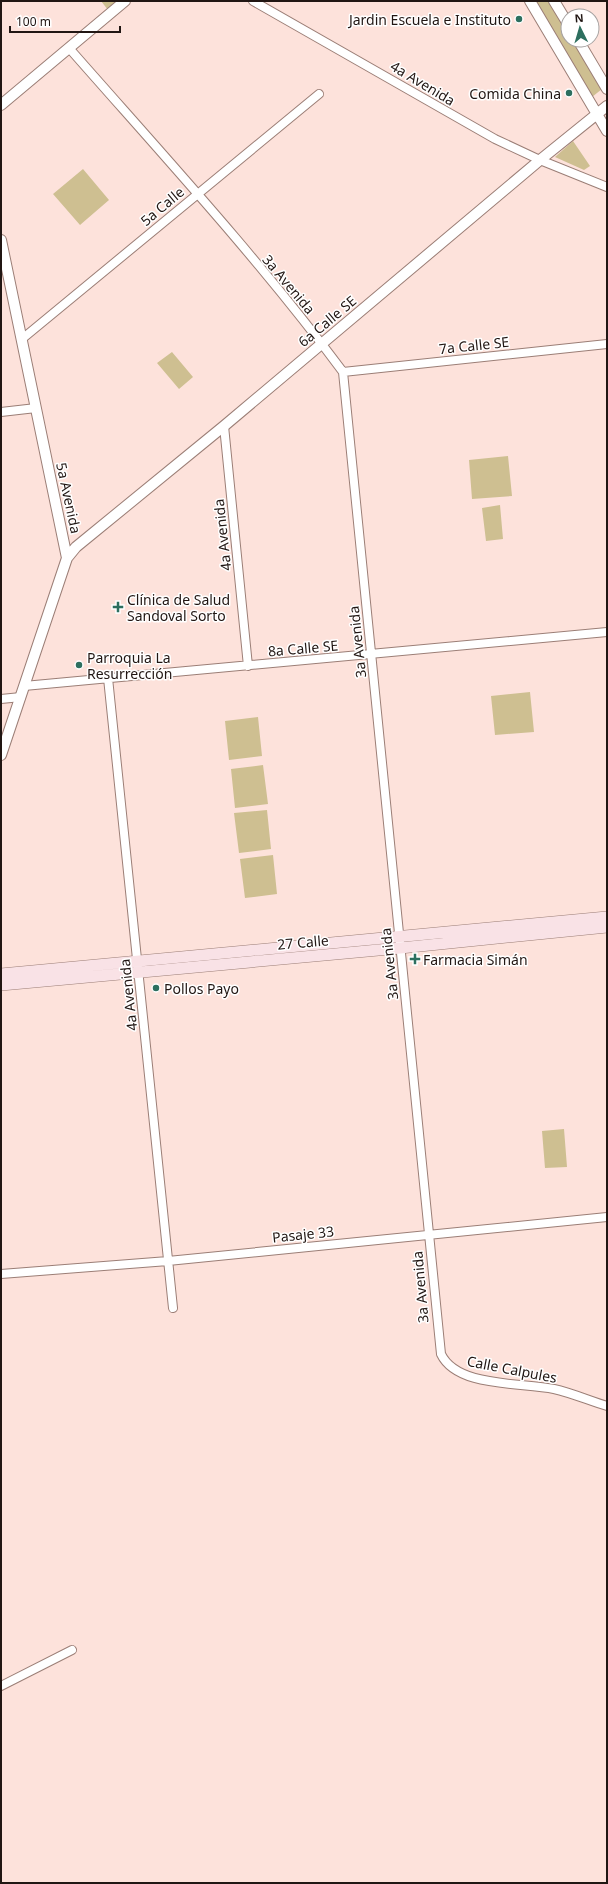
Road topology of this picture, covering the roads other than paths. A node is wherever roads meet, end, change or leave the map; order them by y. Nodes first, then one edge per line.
1 (124, 1) edge
2 (254, 1) edge
3 (530, 1) edge
4 (554, 1) edge
5 (560, 11) edge
6 (69, 48) junction
7 (583, 48) edge
8 (607, 89) edge
9 (319, 94) dead end
10 (1, 105) edge
11 (607, 106) edge
12 (597, 114) junction
13 (607, 131) edge
14 (540, 160) junction
15 (607, 187) edge
16 (198, 194) junction
17 (1, 240) edge
18 (22, 339) junction
19 (322, 344) junction
20 (607, 344) edge
21 (343, 372) junction
22 (36, 408) junction
23 (1, 412) edge
24 (224, 426) junction
25 (67, 558) junction
26 (607, 632) edge
27 (371, 655) junction
28 (248, 666) junction
29 (108, 678) junction
30 (24, 686) junction
31 (21, 697) junction
32 (1, 699) edge
33 (1, 755) edge
34 (607, 917) edge
35 (607, 927) edge
36 (399, 937) junction
37 (400, 948) junction
38 (138, 967) junction
39 (1, 974) edge
40 (1, 985) edge
41 (607, 1217) edge
42 (429, 1235) junction
43 (168, 1261) junction
44 (1, 1274) edge
45 (173, 1308) dead end
46 (438, 1332) joint
47 (607, 1406) edge
48 (72, 1650) dead end
49 (1, 1686) edge

1 - 6 street
2 - 14 street, 4a Avenida
3 - 12 street
4 - 5 street
6 - 10 street
6 - 16 street, 3a Avenida
7 - 8 street
9 - 16 street, 5a Calle
11 - 12 street, 6a Calle SE
12 - 13 street
12 - 14 street, 6a Calle SE
14 - 15 street, 4a Avenida
14 - 19 street, 6a Calle SE
16 - 18 street, 5a Calle
16 - 19 street, 3a Avenida
17 - 18 street, 5a Avenida
18 - 22 street, 5a Avenida
19 - 21 street, 3a Avenida
19 - 24 street, 6a Calle SE
20 - 21 street, 7a Calle SE
21 - 27 street, 3a Avenida
22 - 23 street
22 - 25 street, 5a Avenida
24 - 25 street, 6a Calle SE
24 - 28 street, 4a Avenida
25 - 30 street
26 - 27 street, 8a Calle SE
27 - 28 street, 8a Calle SE
27 - 36 street, 3a Avenida
28 - 29 street, 8a Calle SE
29 - 30 street, 8a Calle SE
29 - 38 street, 4a Avenida
30 - 31 street
31 - 32 street
31 - 33 street
34 - 36 main road, 27 Calle
35 - 37 main road, 27 Calle
36 - 37 street, 3a Avenida
36 - 38 main road, 27 Calle
37 - 38 main road, 27 Calle
37 - 42 street, 3a Avenida
38 - 39 main road, 27 Calle
38 - 40 main road, 27 Calle
38 - 43 street, 4a Avenida
41 - 42 street, Pasaje 33
42 - 43 street, Pasaje 33
42 - 46 street, 3a Avenida
43 - 44 street, Pasaje 33
43 - 45 street, 4a Avenida
46 - 47 street, Calle Calpules
48 - 49 street

